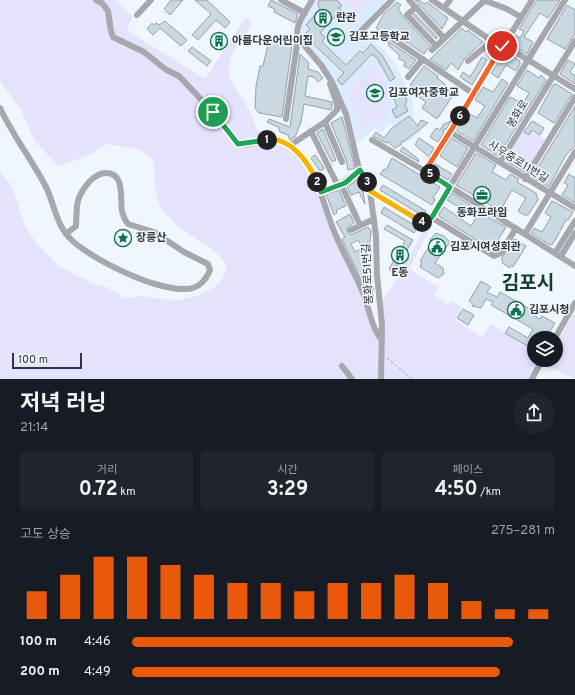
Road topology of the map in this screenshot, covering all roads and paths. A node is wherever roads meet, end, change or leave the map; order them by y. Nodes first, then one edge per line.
1 (96, 0) edge
2 (151, 0) edge
3 (281, 0) edge
4 (312, 0) edge
5 (392, 0) edge
6 (409, 0) edge
7 (432, 0) edge
8 (450, 0) edge
9 (483, 0) edge
10 (532, 0) edge
11 (565, 0) edge
12 (416, 7) junction
13 (444, 8) junction
14 (305, 13) junction
15 (137, 15) dead end
16 (521, 17) junction
17 (463, 20) junction
18 (361, 31) dead end
19 (387, 35) dead end
20 (298, 38) junction
21 (444, 38) junction
22 (492, 41) junction
23 (575, 41) edge
24 (502, 46) junction
25 (423, 59) junction
26 (527, 60) junction
27 (468, 61) dead end
28 (328, 75) junction
29 (553, 76) junction
30 (408, 77) dead end
31 (575, 89) edge
32 (474, 94) junction
33 (575, 97) edge
34 (0, 108) edge
35 (286, 119) dead end
36 (325, 122) junction
37 (311, 131) junction
38 (450, 132) junction
39 (372, 140) dead end
40 (289, 146) junction
41 (474, 147) junction
42 (575, 152) edge
43 (342, 162) dead end
44 (500, 162) junction
45 (360, 170) junction
46 (425, 171) junction
47 (525, 179) junction
48 (340, 185) junction
49 (450, 187) junction
50 (370, 191) junction
51 (321, 192) junction
52 (550, 193) junction
53 (575, 208) edge
54 (432, 217) junction
55 (374, 219) junction
56 (575, 221) edge
57 (360, 225) junction
58 (516, 228) junction
59 (351, 230) dead end
60 (575, 233) edge
61 (66, 234) junction
62 (525, 234) junction
63 (558, 255) junction
64 (575, 266) edge
65 (575, 303) edge
66 (559, 331) edge
67 (382, 340) junction
68 (382, 354) junction
69 (342, 366) dead end
70 (538, 367) edge
71 (352, 379) edge
72 (381, 379) edge
73 (412, 379) edge
74 (532, 379) edge

1 - 40 street
2 - 15 street
3 - 14 street
4 - 14 street
5 - 18 street
6 - 12 street
7 - 13 street
8 - 13 street
9 - 16 street
9 - 17 street
10 - 16 street
11 - 26 street, 봉화로
12 - 21 street
12 - 21 street
13 - 17 street
14 - 20 street
16 - 24 street
17 - 21 street
17 - 22 street
19 - 25 street
20 - 28 street, 봉화로51번길
20 - 35 street
22 - 24 street
22 - 27 street
23 - 29 street, 봉화로
24 - 26 street
24 - 32 street
25 - 30 street
25 - 32 street
26 - 29 street
26 - 41 street, 봉화로
28 - 36 street, 봉화로51번길
28 - 45 street, 봉화로51번길
29 - 31 street
29 - 44 street, 봉화로
32 - 38 street
33 - 47 street
34 - 61 street
36 - 37 street, 봉화로51번길
36 - 43 street
37 - 40 street, 봉화로51번길
37 - 48 street
38 - 41 street, 사우중로11번길
38 - 46 street
39 - 46 street
40 - 51 street
41 - 44 street, 사우중로11번길
41 - 49 street, 봉화로
42 - 52 street
44 - 47 street, 사우중로11번길
45 - 48 street
45 - 50 street, 봉화로51번길
46 - 49 street
47 - 52 street, 사우중로11번길
48 - 51 path
48 - 57 street
49 - 54 street, 봉화로
49 - 58 street
50 - 54 street
50 - 55 street, 봉화로51번길
51 - 67 street
52 - 53 street, 사우중로11번길
52 - 62 street
54 - 58 street
55 - 57 street
55 - 67 street, 봉화로51번길
56 - 63 street
57 - 59 street
58 - 62 street
60 - 63 street
61 - 61 street
62 - 63 street
63 - 64 street
65 - 66 street
67 - 68 street, 봉화로51번길
68 - 72 street, 봉화로51번길
68 - 73 path
69 - 71 street
70 - 74 street

